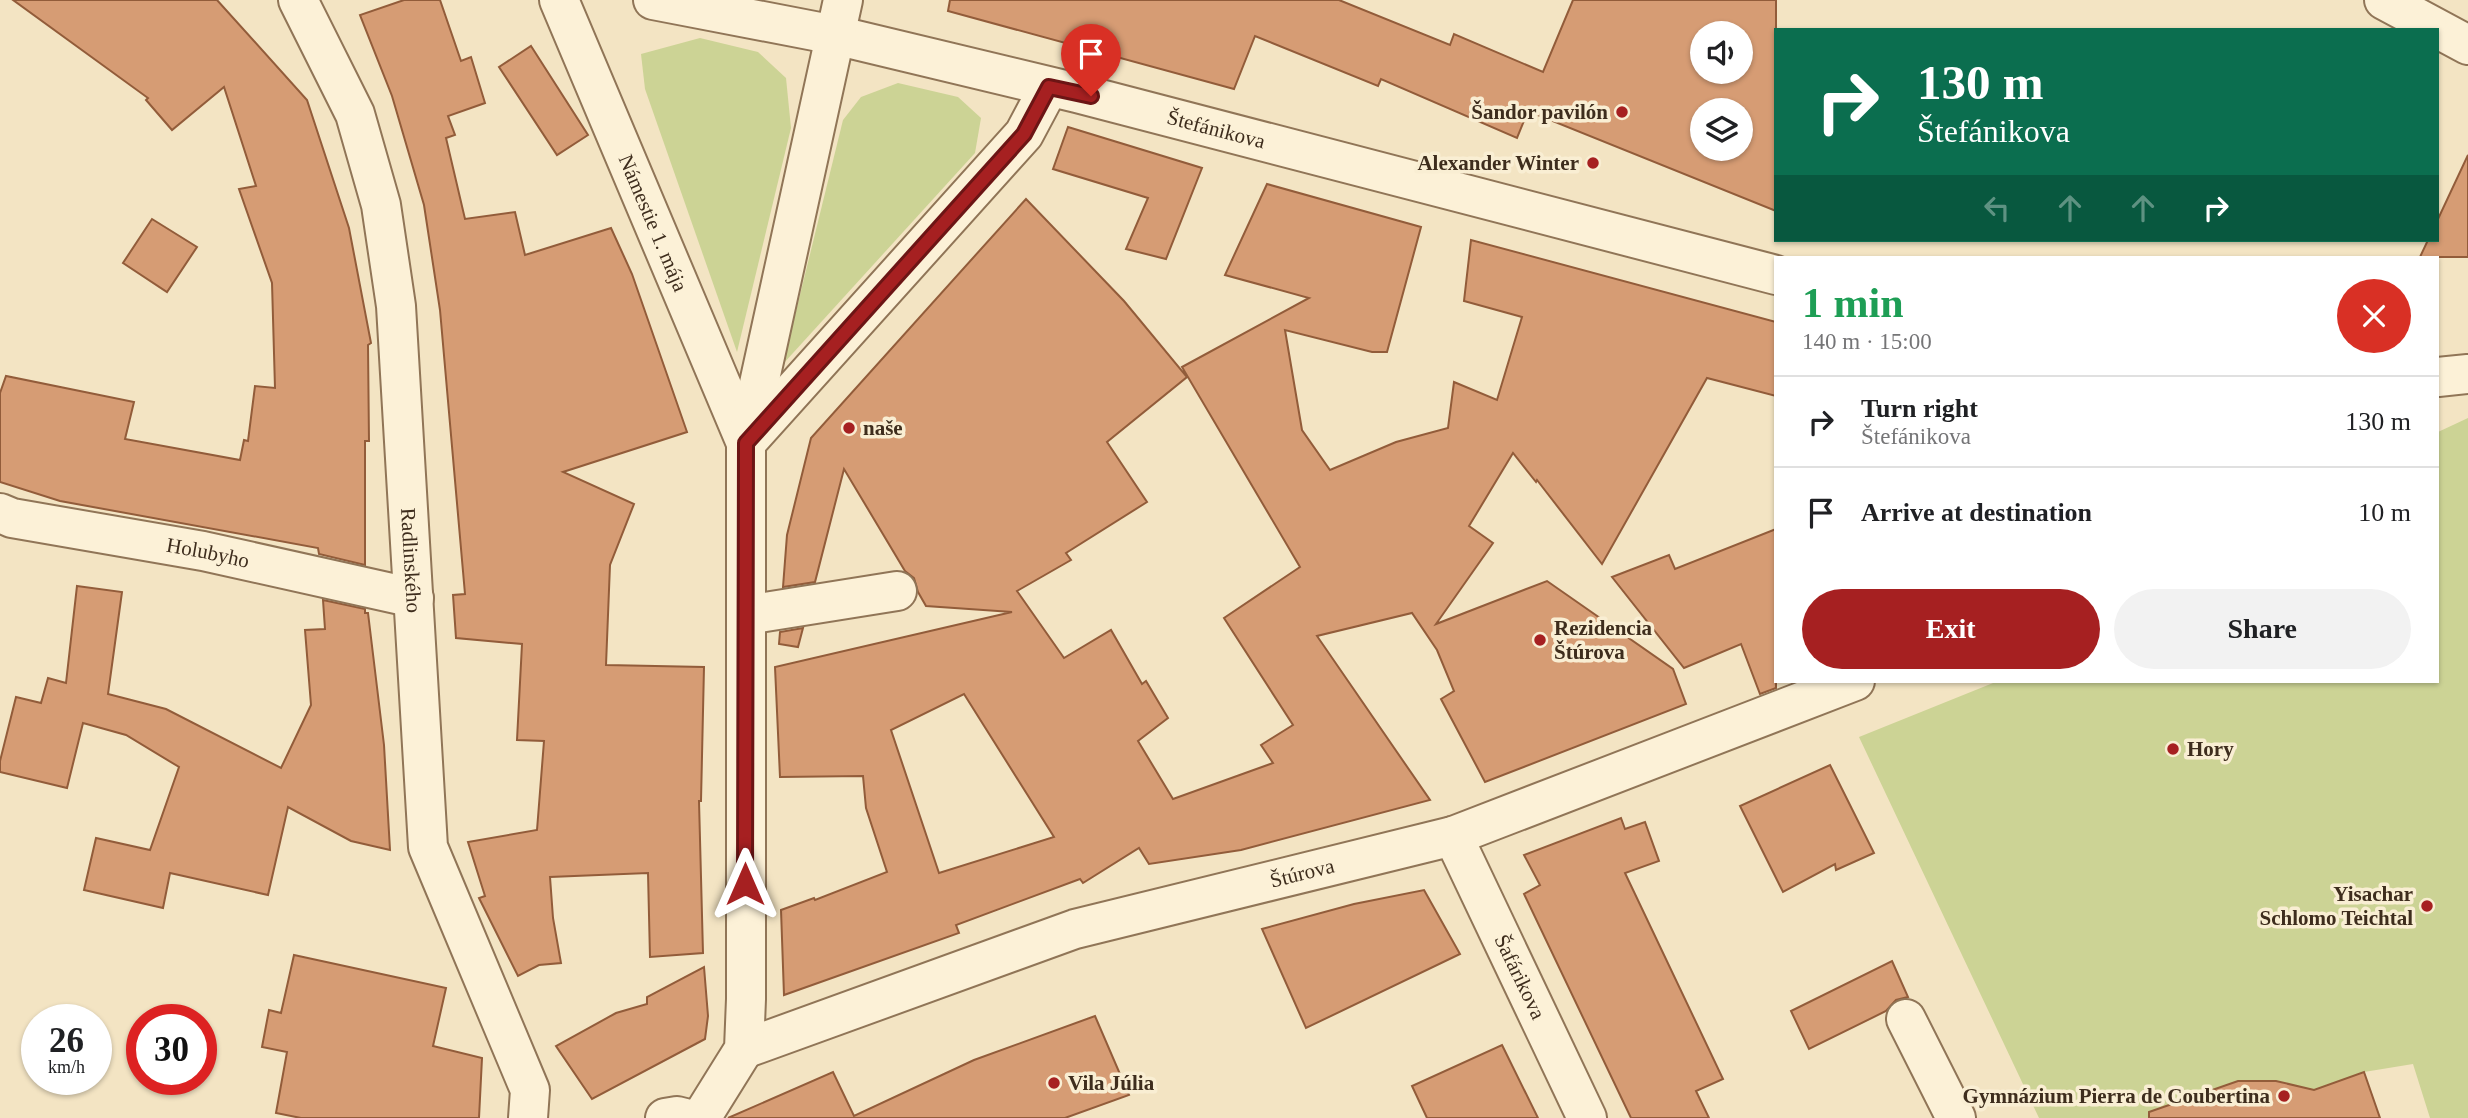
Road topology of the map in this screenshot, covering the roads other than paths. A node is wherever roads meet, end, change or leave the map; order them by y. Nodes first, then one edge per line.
1 (298, 0) edge
2 (559, 0) edge
3 (653, 0) edge
4 (2384, 0) edge
5 (839, 17) edge
6 (2436, 28) edge
7 (2439, 29) edge
8 (2468, 45) edge
9 (1049, 87) junction
10 (1774, 274) edge
11 (2468, 374) edge
12 (2439, 377) edge
13 (746, 443) junction
14 (0, 513) edge
15 (897, 591) dead end
16 (414, 598) junction
17 (746, 615) junction
18 (1850, 683) edge
19 (1452, 836) junction
20 (1906, 1019) dead end
21 (744, 1049) junction
22 (528, 1118) edge
23 (665, 1118) edge
24 (685, 1118) edge
25 (701, 1118) edge
26 (1587, 1118) edge
27 (1955, 1118) edge

1 - 16 street, Radlinského
2 - 13 street, Námestie 1. mája
3 - 5 street, Štefánikova
4 - 6 street
5 - 9 street, Štefánikova
5 - 13 street, Námestie 1. mája
7 - 8 street
9 - 10 street, Štefánikova
9 - 13 street
11 - 12 street
13 - 17 street, Námestie 1. mája
14 - 16 street, Holubyho
15 - 17 street
16 - 22 street, Radlinského
17 - 21 street, Námestie 1. mája
18 - 19 street, Štúrova
19 - 21 street, Štúrova
19 - 26 street, Šafárikova
20 - 27 street
21 - 25 street, Námestie 1. mája
23 - 24 street

